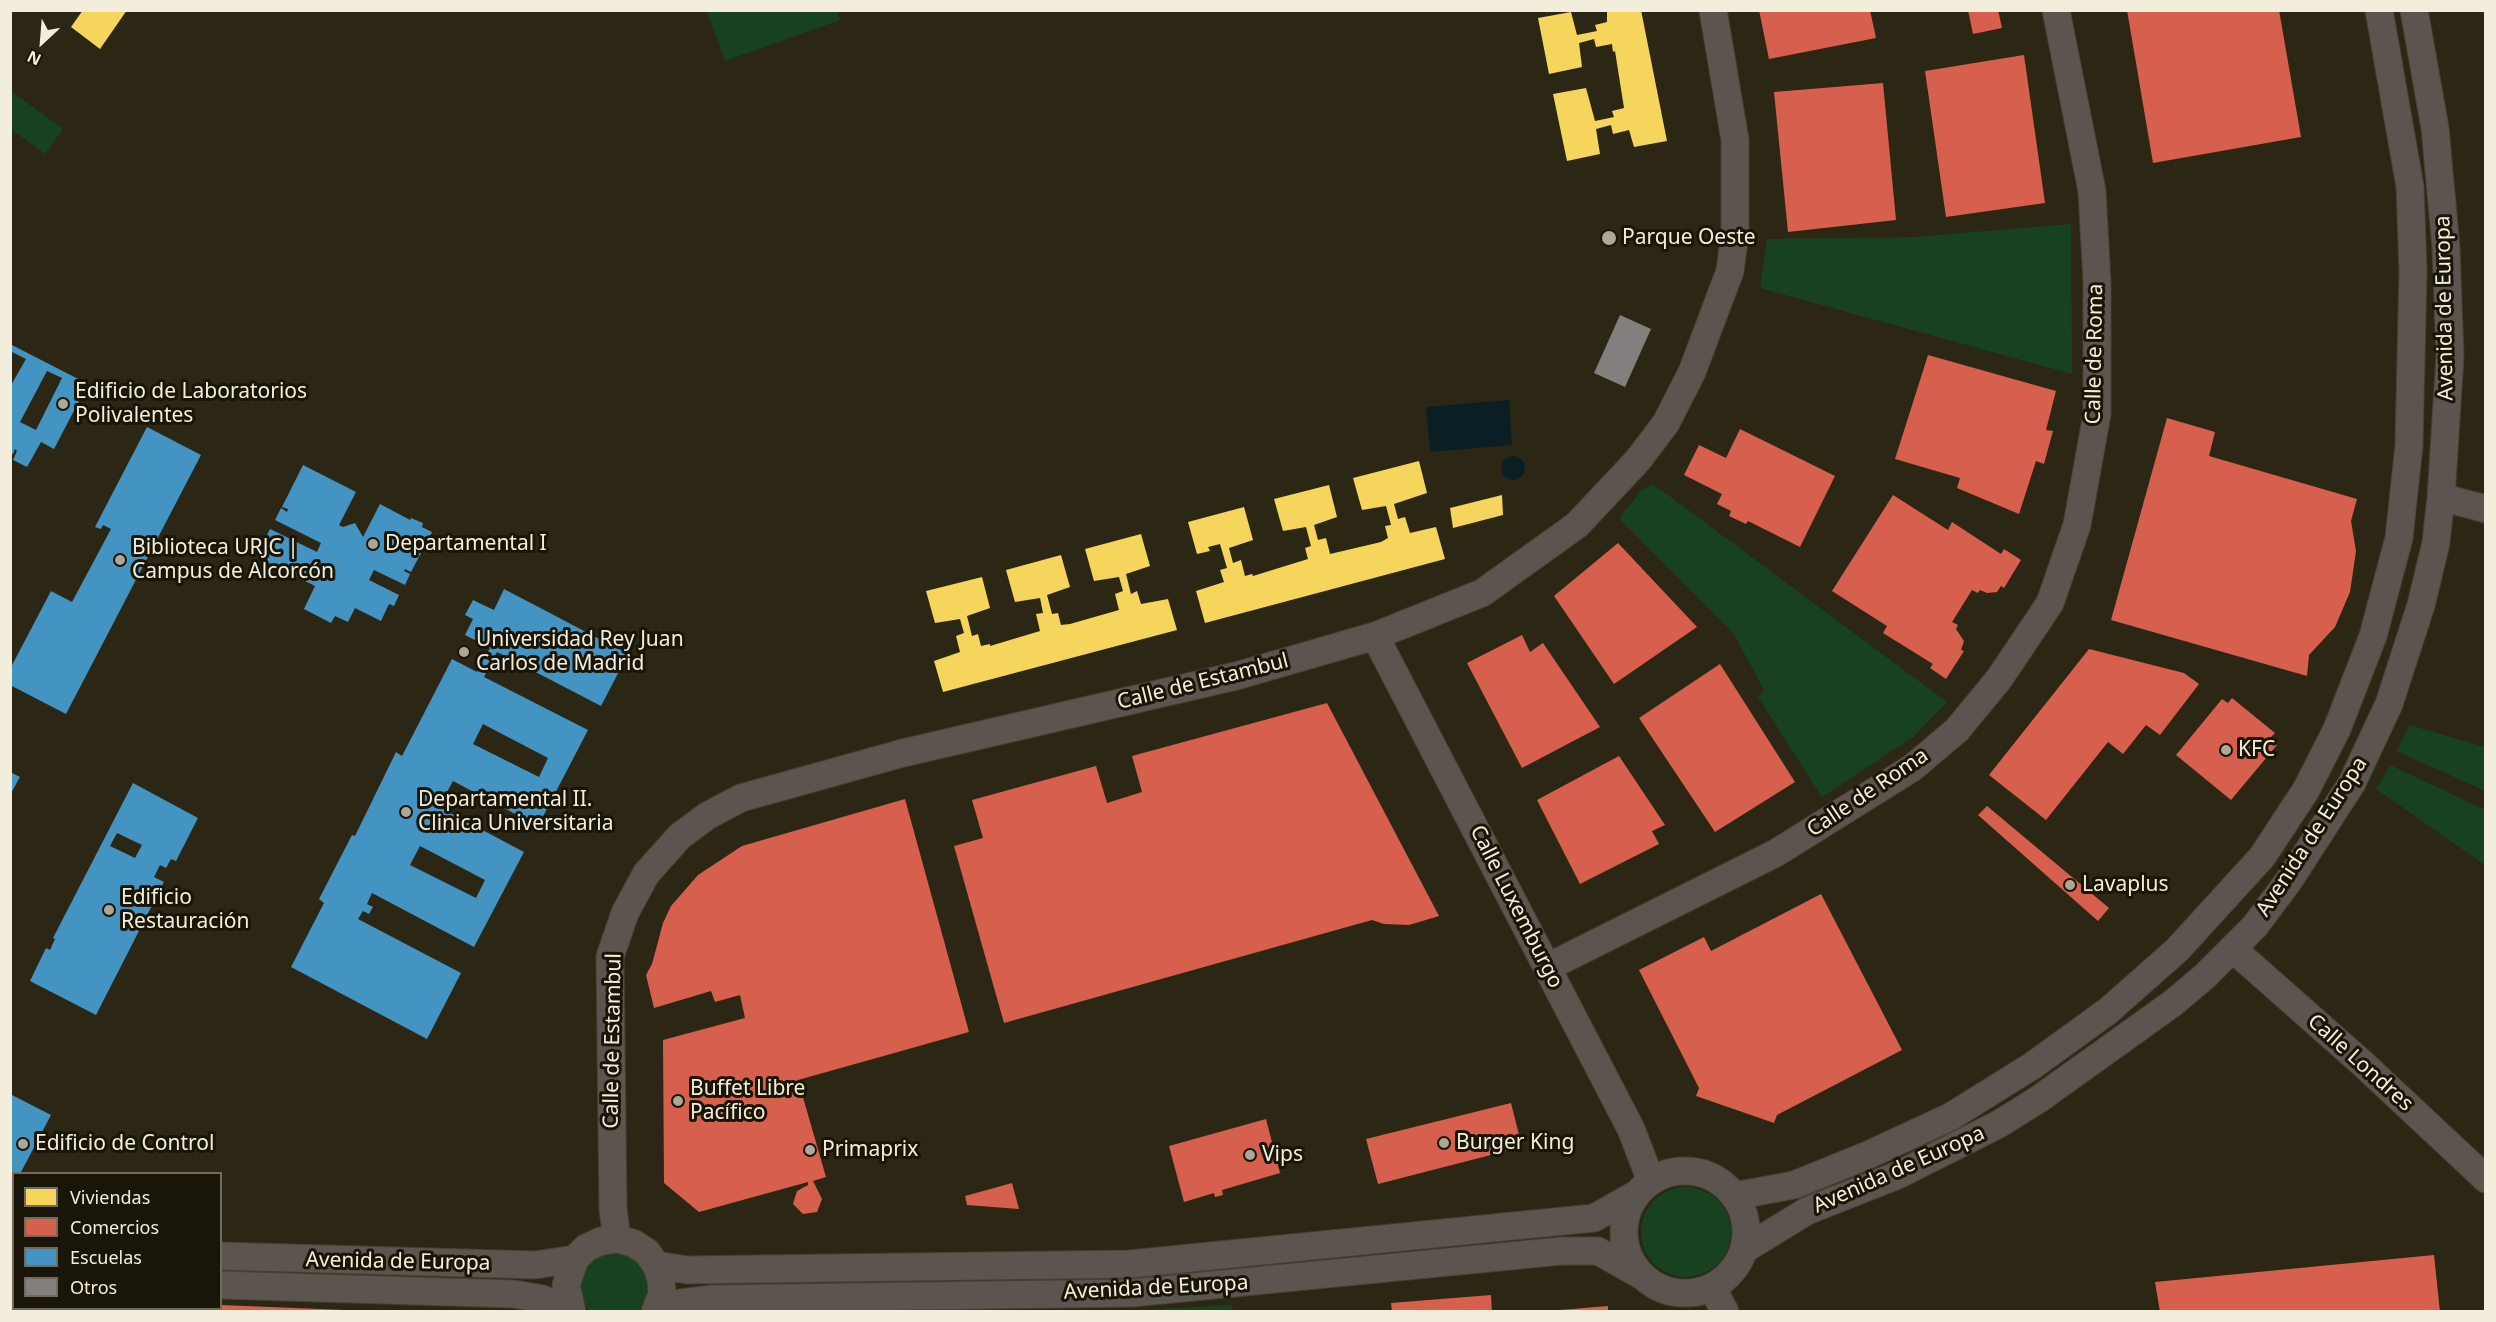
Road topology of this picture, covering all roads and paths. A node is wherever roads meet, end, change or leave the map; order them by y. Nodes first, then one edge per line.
1 (1713, 10) edge
2 (2056, 10) edge
3 (2379, 10) edge
4 (2414, 10) edge
5 (2441, 497) junction
6 (2486, 509) edge
7 (1375, 636) junction
8 (2234, 949) junction
9 (1548, 967) junction
10 (2486, 1179) edge
11 (1643, 1188) junction
12 (1734, 1196) junction
13 (617, 1239) junction
14 (1745, 1249) junction
15 (222, 1256) edge
16 (575, 1259) junction
17 (656, 1265) junction
18 (1642, 1276) junction
19 (222, 1286) edge
20 (1712, 1287) junction
21 (566, 1311) edge
22 (572, 1311) edge
23 (655, 1311) edge
24 (665, 1311) edge
25 (1725, 1311) edge

1 - 7 street, Calle de Estambul
2 - 9 street, Calle de Roma
3 - 12 street, Avenida de Europa
4 - 5 street, Avenida de Europa
5 - 6 street
5 - 8 street, Avenida de Europa
7 - 9 street, Calle Luxemburgo
7 - 13 street, Calle de Estambul
8 - 10 street, Calle Londres
8 - 14 street, Avenida de Europa
9 - 11 street, Calle Luxemburgo
11 - 12 street
11 - 17 street, Avenida de Europa
11 - 18 street
12 - 14 street
13 - 16 street
13 - 17 street
14 - 20 street
15 - 16 street, Avenida de Europa
16 - 22 street
17 - 23 street
18 - 20 street
18 - 24 street, Avenida de Europa
19 - 21 street, Avenida de Europa
20 - 25 street

